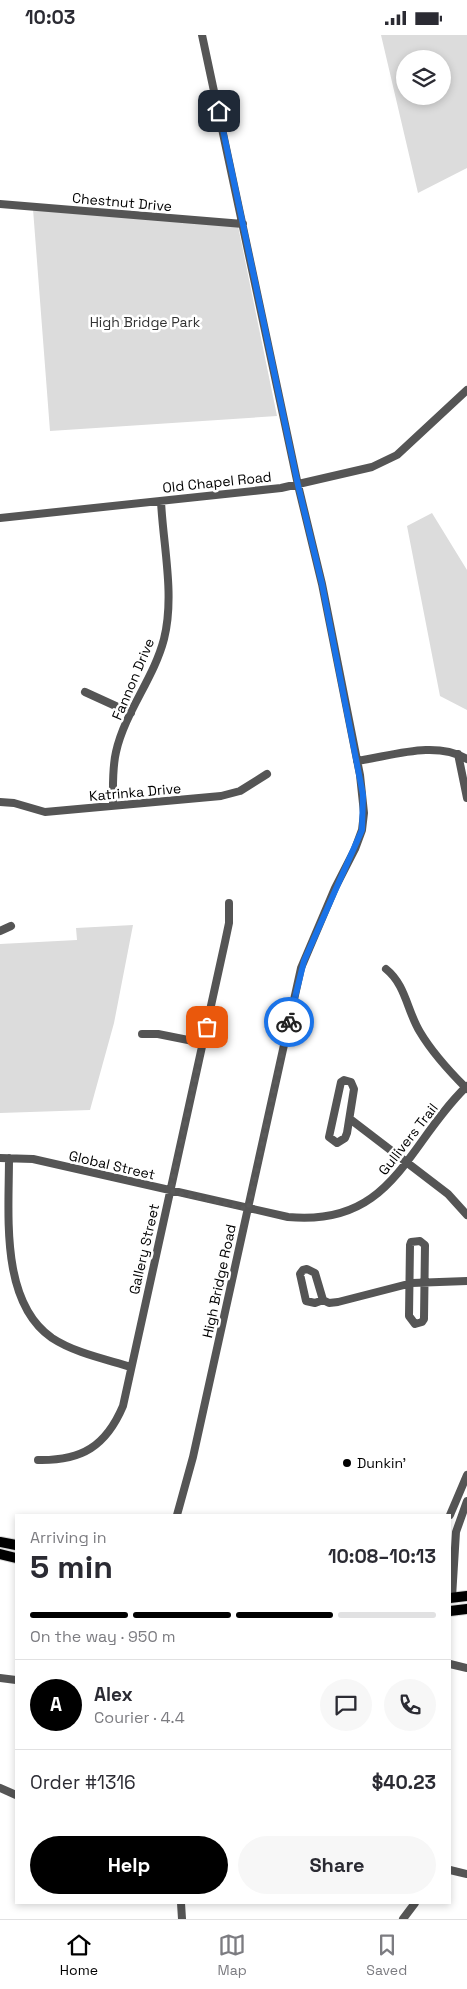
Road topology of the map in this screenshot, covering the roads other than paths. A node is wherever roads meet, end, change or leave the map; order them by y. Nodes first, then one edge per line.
1 (202, 35) edge
2 (0, 204) edge
3 (243, 224) junction
4 (467, 390) edge
5 (298, 485) junction
6 (161, 501) junction
7 (0, 518) edge
8 (85, 692) dead end
9 (132, 713) junction
10 (458, 754) junction
11 (467, 759) edge
12 (356, 761) junction
13 (266, 774) dead end
14 (467, 797) edge
15 (0, 802) edge
16 (113, 805) junction
17 (229, 903) dead end
18 (11, 926) dead end
19 (0, 931) edge
20 (386, 969) dead end
21 (142, 1033) dead end
22 (203, 1043) junction
23 (466, 1087) edge
24 (350, 1119) junction
25 (4, 1158) edge
26 (408, 1162) junction
27 (170, 1191) junction
28 (248, 1209) junction
29 (467, 1215) edge
30 (467, 1281) edge
31 (425, 1282) junction
32 (409, 1284) junction
33 (323, 1300) dead end
34 (131, 1367) junction
35 (38, 1460) dead end
36 (467, 1475) edge
37 (467, 1501) edge
38 (177, 1514) edge
39 (450, 1514) edge
40 (0, 1542) edge
41 (15, 1545) edge
42 (0, 1554) edge
43 (15, 1558) edge
44 (467, 1596) edge
45 (451, 1597) edge
46 (467, 1609) edge
47 (451, 1611) edge
48 (451, 1665) edge
49 (467, 1668) edge
50 (0, 1678) edge
51 (15, 1680) edge
52 (0, 1788) edge
53 (15, 1795) edge
54 (451, 1870) edge
55 (467, 1874) edge
56 (181, 1904) edge
57 (414, 1904) edge
58 (182, 1919) edge
59 (403, 1919) edge

1 - 3 street, High Bridge Road
2 - 3 street, Chestnut Drive
3 - 5 street, High Bridge Road
4 - 5 street, Old Chapel Road
5 - 6 street, Old Chapel Road
5 - 12 street, High Bridge Road
6 - 7 street, Old Chapel Road
6 - 9 street, Fannon Drive
8 - 9 street
9 - 16 street, Fannon Drive
10 - 11 street
10 - 12 street
10 - 14 street
12 - 28 street, High Bridge Road
13 - 16 street, Katrinka Drive
15 - 16 street, Katrinka Drive
17 - 22 street, Gallery Street
18 - 19 street
20 - 23 street
21 - 22 street
22 - 27 street, Gallery Street
23 - 26 street, Gullivers Trail
24 - 24 street
24 - 26 street
25 - 27 street, Global Street
25 - 34 street
26 - 28 street, Gullivers Trail
26 - 29 street
27 - 28 street, Global Street
27 - 34 street, Gallery Street
28 - 38 street, High Bridge Road
30 - 31 street
31 - 32 street
31 - 32 street
31 - 32 street
32 - 33 street
34 - 35 street, Gallery Street
36 - 39 street
37 - 45 street
40 - 41 main road
42 - 43 main road
44 - 45 main road
46 - 47 main road
48 - 49 street
50 - 51 street
52 - 53 street
54 - 55 street
56 - 58 street
57 - 59 street

